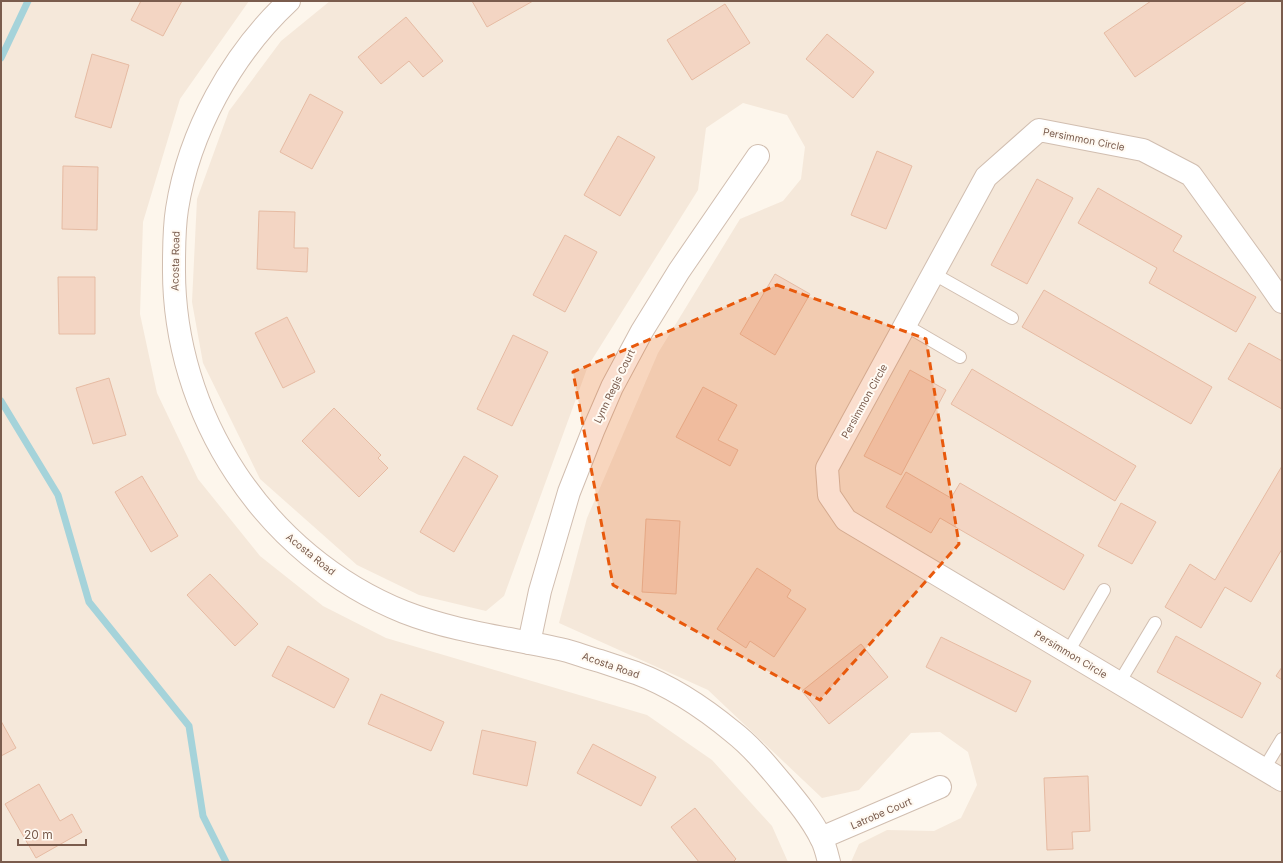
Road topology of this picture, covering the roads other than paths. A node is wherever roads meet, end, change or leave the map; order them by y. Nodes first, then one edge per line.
1 (289, 1) edge
2 (758, 156) dead end
3 (934, 274) junction
4 (1282, 302) edge
5 (1012, 318) dead end
6 (905, 325) junction
7 (960, 357) dead end
8 (1104, 590) dead end
9 (1155, 623) dead end
10 (528, 643) junction
11 (1068, 652) junction
12 (1119, 683) junction
13 (1282, 739) edge
14 (1264, 769) junction
15 (1282, 780) edge
16 (940, 787) dead end
17 (821, 838) junction
18 (829, 862) edge

1 - 10 street, Acosta Road
2 - 10 street, Lynn Regis Court
3 - 4 street, Persimmon Circle
3 - 5 lane
3 - 6 street, Persimmon Circle
6 - 7 lane
6 - 11 street, Persimmon Circle
8 - 11 lane
9 - 12 lane
10 - 17 street, Acosta Road
11 - 12 street, Persimmon Circle
12 - 14 street, Persimmon Circle
13 - 14 lane
14 - 15 street, Persimmon Circle
16 - 17 street, Latrobe Court
17 - 18 street, Acosta Road

